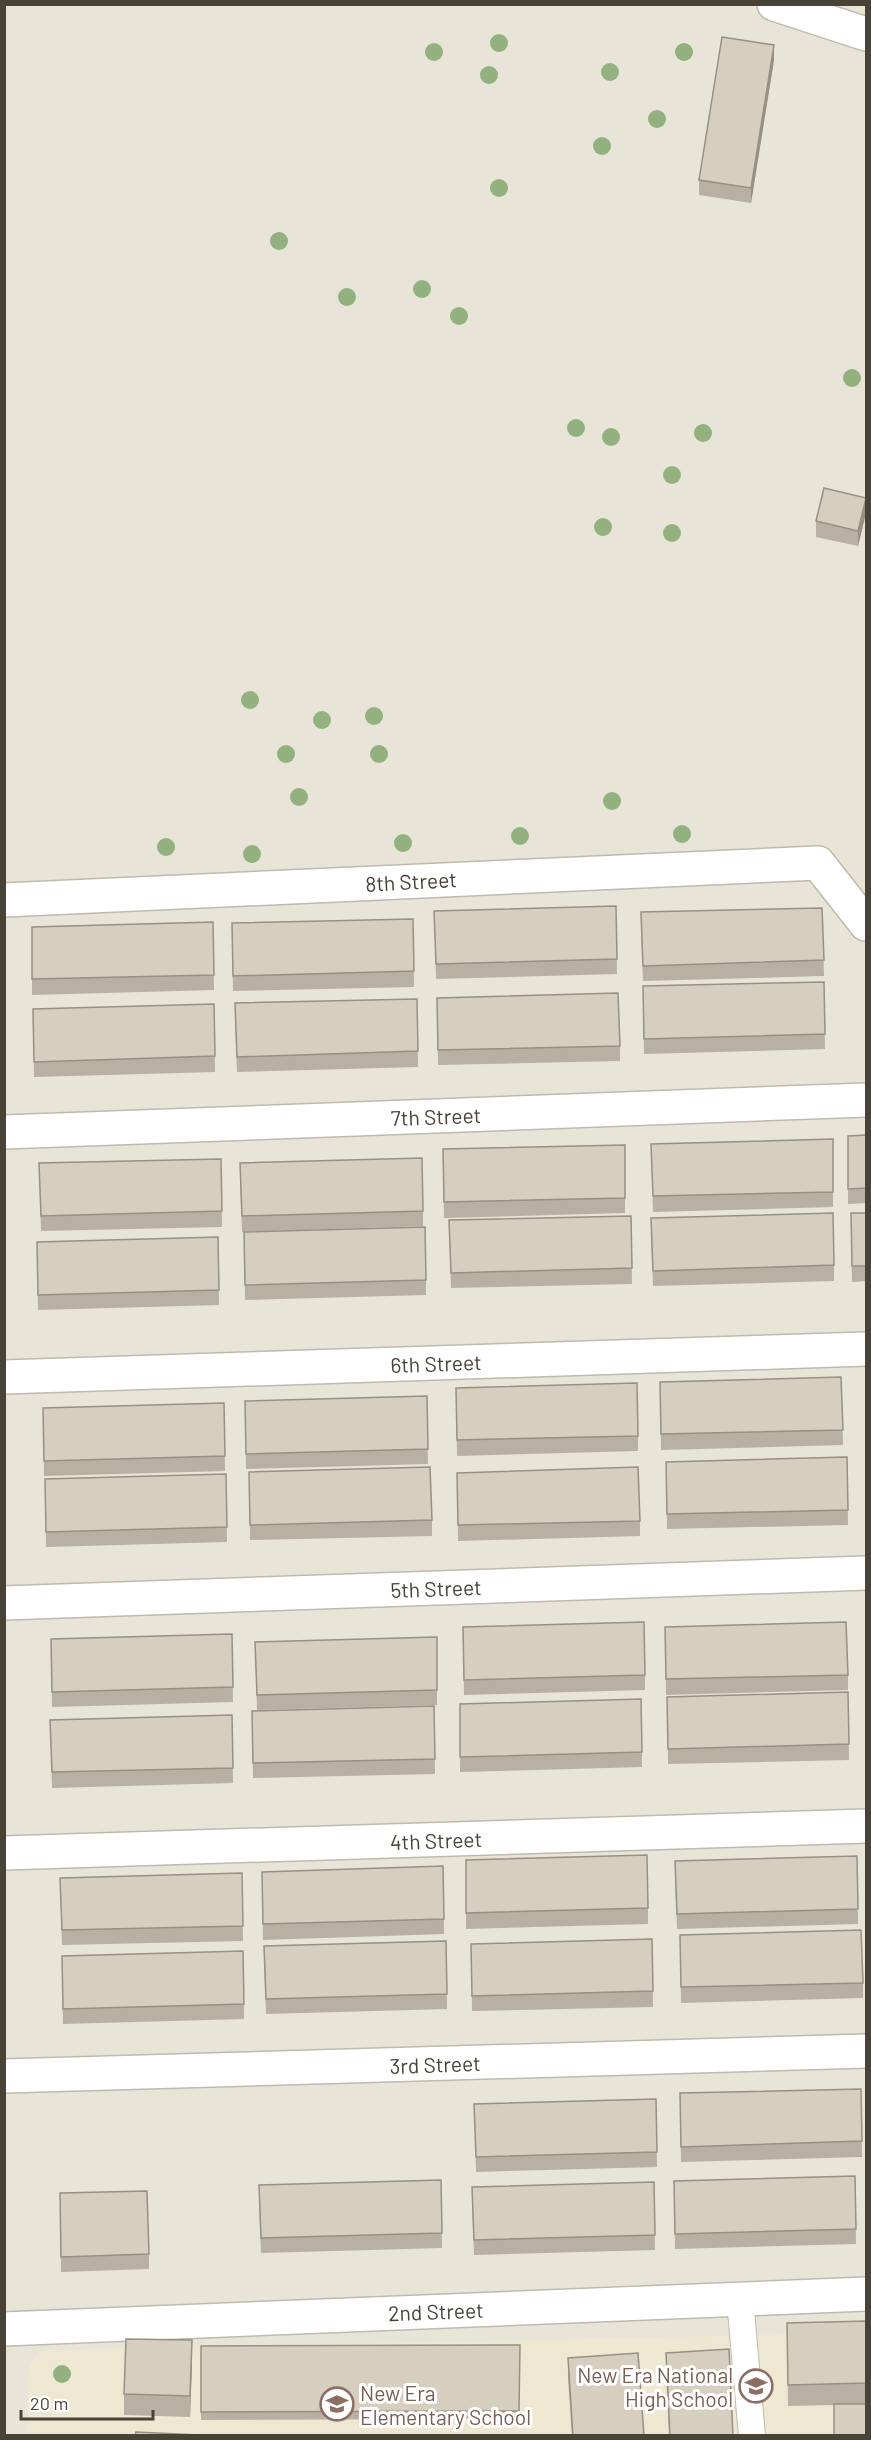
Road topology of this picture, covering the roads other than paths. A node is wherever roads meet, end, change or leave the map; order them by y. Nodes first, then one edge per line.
1 (774, 4) edge
2 (867, 34) edge
3 (4, 900) edge
4 (867, 924) edge
5 (867, 1100) edge
6 (4, 1132) edge
7 (867, 1349) edge
8 (4, 1377) edge
9 (867, 1573) edge
10 (4, 1603) edge
11 (867, 1826) edge
12 (4, 1853) edge
13 (867, 2051) edge
14 (4, 2076) edge
15 (867, 2294) edge
16 (740, 2299) junction
17 (4, 2329) edge
18 (752, 2436) edge

1 - 2 street
3 - 4 street, 8th Street
5 - 6 street, 7th Street
7 - 8 street, 6th Street
9 - 10 street, 5th Street
11 - 12 street, 4th Street
13 - 14 street, 3rd Street
15 - 16 street, 2nd Street
16 - 17 street, 2nd Street
16 - 18 lane

